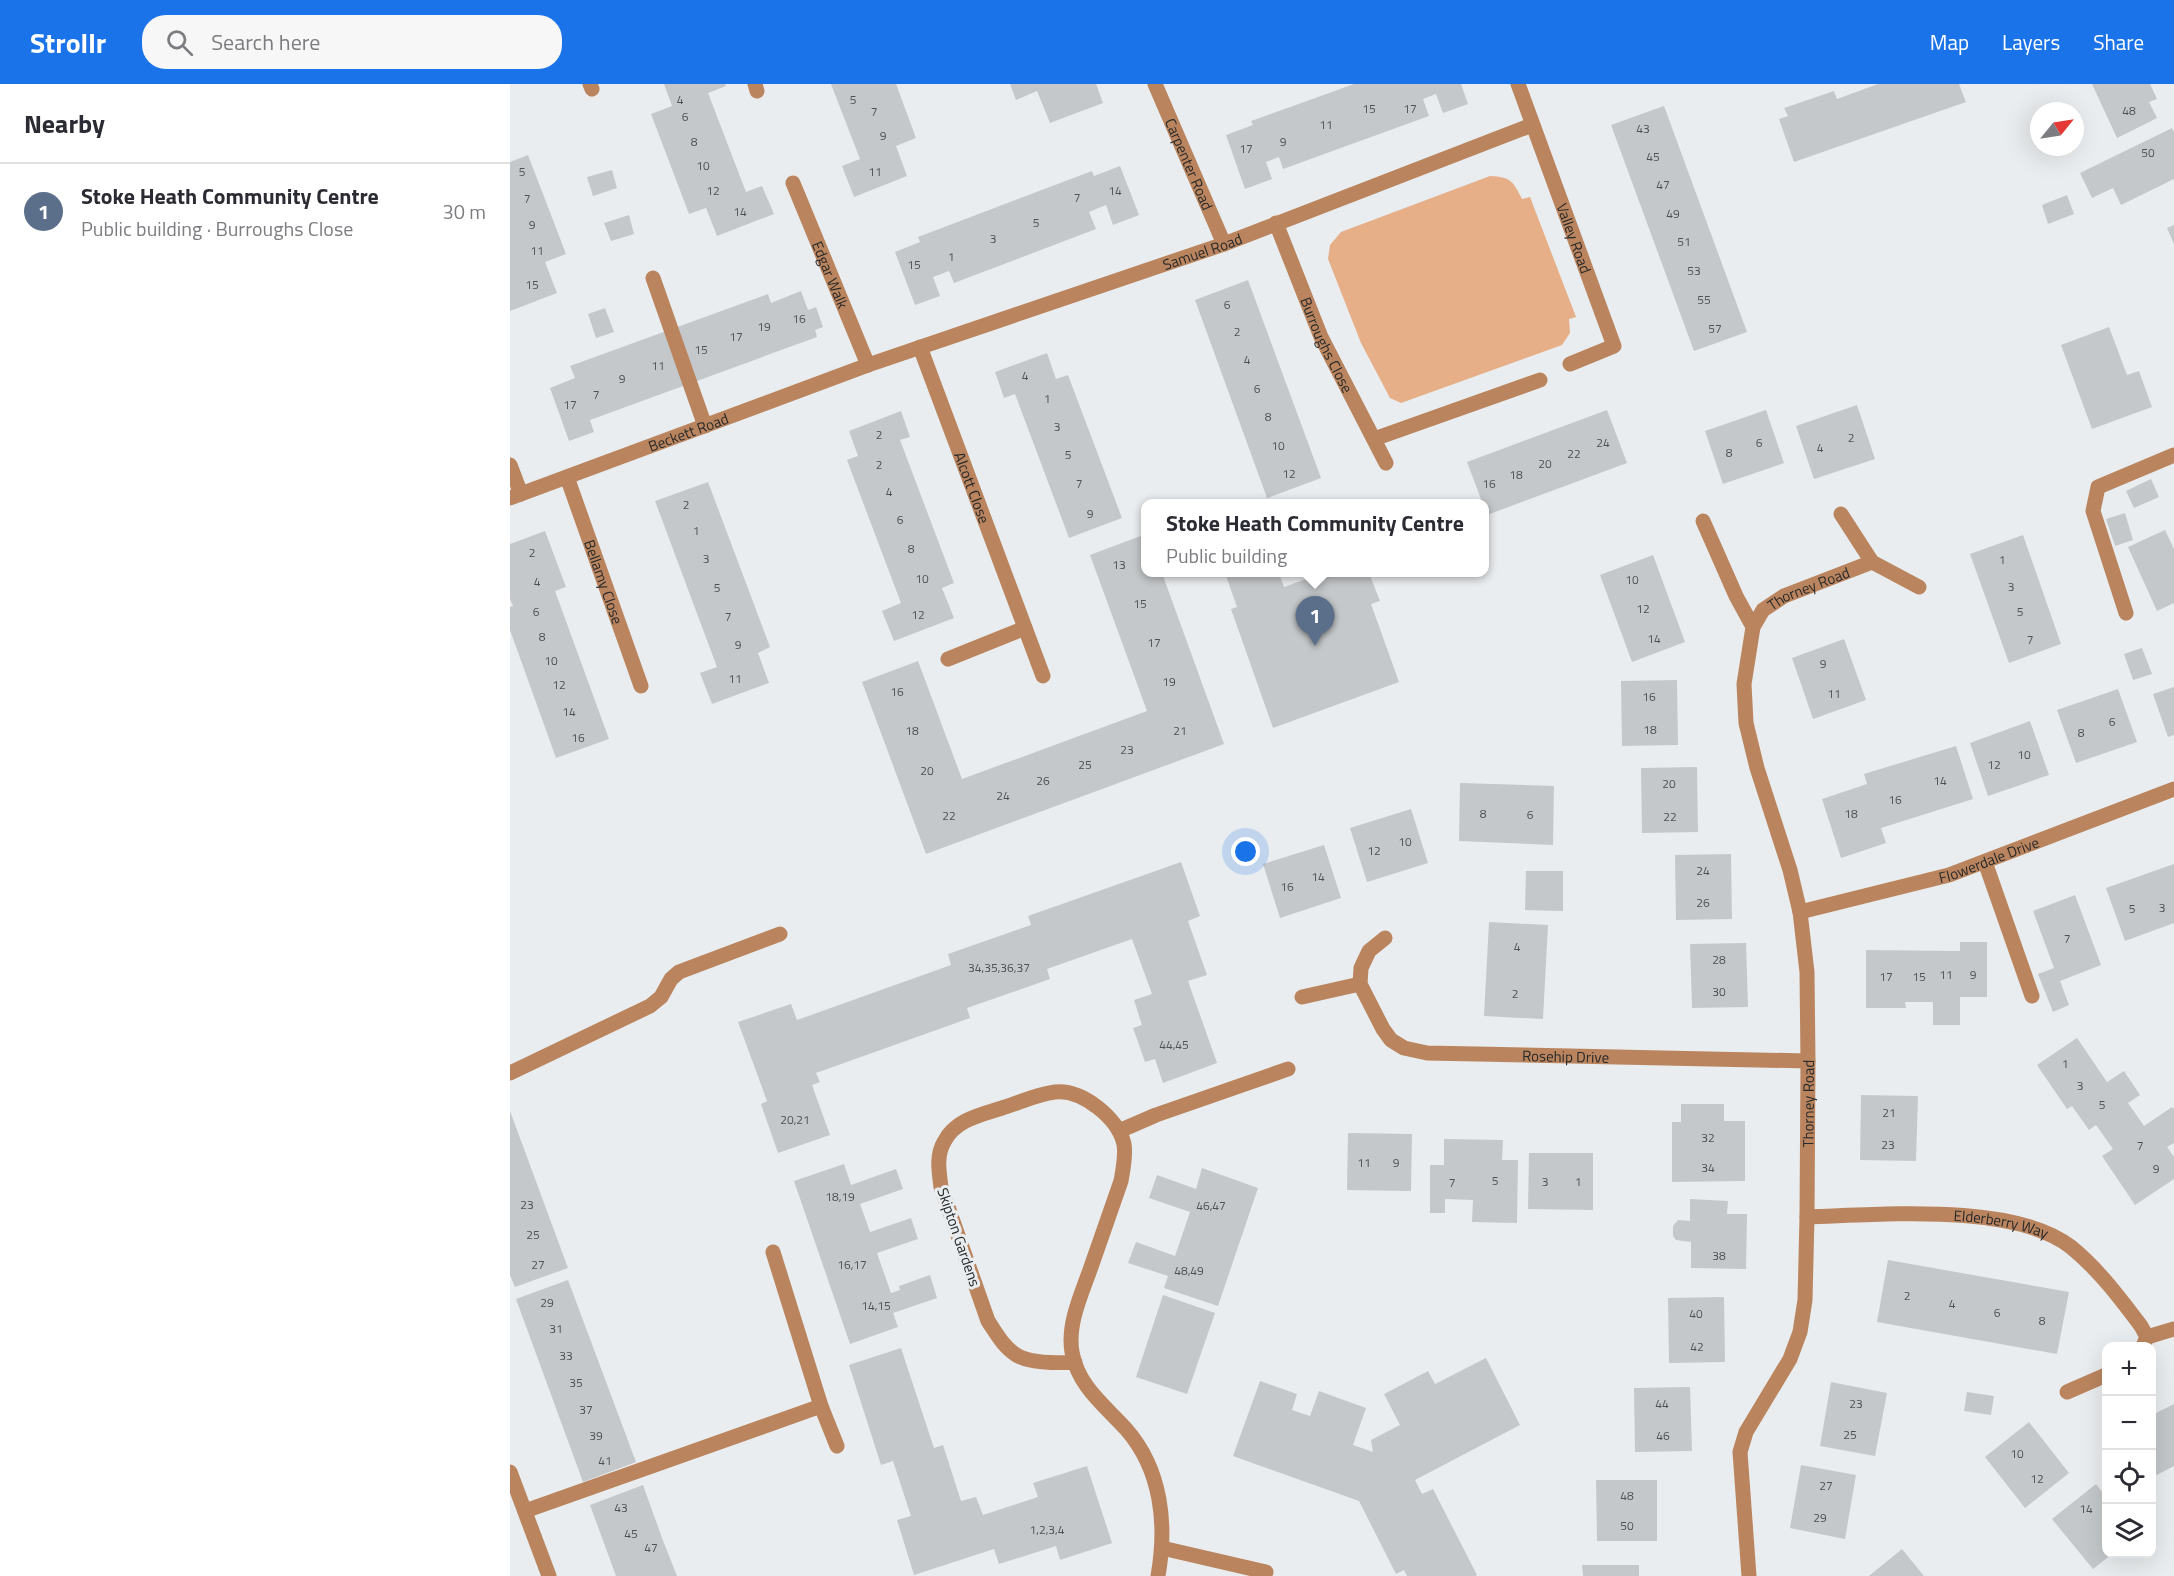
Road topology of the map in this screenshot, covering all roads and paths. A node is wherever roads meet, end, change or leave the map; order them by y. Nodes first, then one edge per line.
1 (1155, 84) edge
2 (1518, 84) edge
3 (1532, 125) junction
4 (793, 183) dead end
5 (1276, 223) junction
6 (1224, 244) junction
7 (653, 278) dead end
8 (920, 347) junction
9 (1570, 364) dead end
10 (868, 365) junction
11 (1540, 380) dead end
12 (705, 426) junction
13 (1374, 439) junction
14 (2174, 455) edge
15 (1386, 463) dead end
16 (510, 465) edge
17 (567, 477) junction
18 (515, 496) edge
19 (1841, 514) dead end
20 (1703, 521) dead end
21 (1872, 562) junction
22 (1919, 587) dead end
23 (2126, 613) dead end
24 (1753, 627) junction
25 (1025, 628) junction
26 (948, 659) dead end
27 (1043, 676) dead end
28 (641, 686) dead end
29 (2174, 789) edge
30 (1985, 862) junction
31 (1800, 912) junction
32 (780, 934) dead end
33 (1385, 938) dead end
34 (1360, 984) junction
35 (2032, 996) dead end
36 (1302, 997) dead end
37 (1808, 1061) junction
38 (1288, 1069) dead end
39 (510, 1073) edge
40 (1119, 1131) junction
41 (1808, 1217) junction
42 (773, 1252) dead end
43 (2174, 1329) edge
44 (2145, 1342) edge
45 (1075, 1362) junction
46 (2102, 1377) edge
47 (2067, 1392) dead end
48 (821, 1406) junction
49 (837, 1446) dead end
50 (510, 1472) edge
51 (525, 1511) junction
52 (1162, 1548) junction
53 (1266, 1572) dead end
54 (549, 1576) edge
55 (1158, 1576) edge
56 (1749, 1576) edge

1 - 6 street, Carpenter Road
2 - 3 street, Valley Road
3 - 5 street, Samuel Road
3 - 9 street, Valley Road
4 - 10 street, Edgar Walk
5 - 6 street, Samuel Road
5 - 13 street, Burroughs Close
6 - 8 street, Samuel Road
7 - 12 street
8 - 10 street, Samuel Road
8 - 25 street, Alcott Close
10 - 12 street, Beckett Road
11 - 13 street
12 - 17 street, Beckett Road
13 - 15 street, Burroughs Close
14 - 23 street
16 - 18 street
17 - 18 street, Beckett Road
17 - 28 street, Bellamy Close
19 - 21 street
20 - 24 street
21 - 22 street
21 - 24 street, Thorney Road
24 - 31 street, Thorney Road
25 - 26 street
25 - 27 street, Alcott Close
29 - 30 street, Flowerdale Drive
30 - 31 street, Flowerdale Drive
30 - 35 street
31 - 37 street, Thorney Road
32 - 39 street
33 - 34 street
34 - 36 street
34 - 37 street, Rosehip Drive
37 - 41 street, Thorney Road
38 - 40 street
40 - 45 street
40 - 45 street, Skipton Gardens
41 - 44 street, Elderberry Way
41 - 56 street, Thorney Road
42 - 48 street
43 - 44 street, Elderberry Way
45 - 52 street
46 - 47 street
48 - 49 street
48 - 51 street
50 - 51 street
51 - 54 street
52 - 53 street
52 - 55 street

